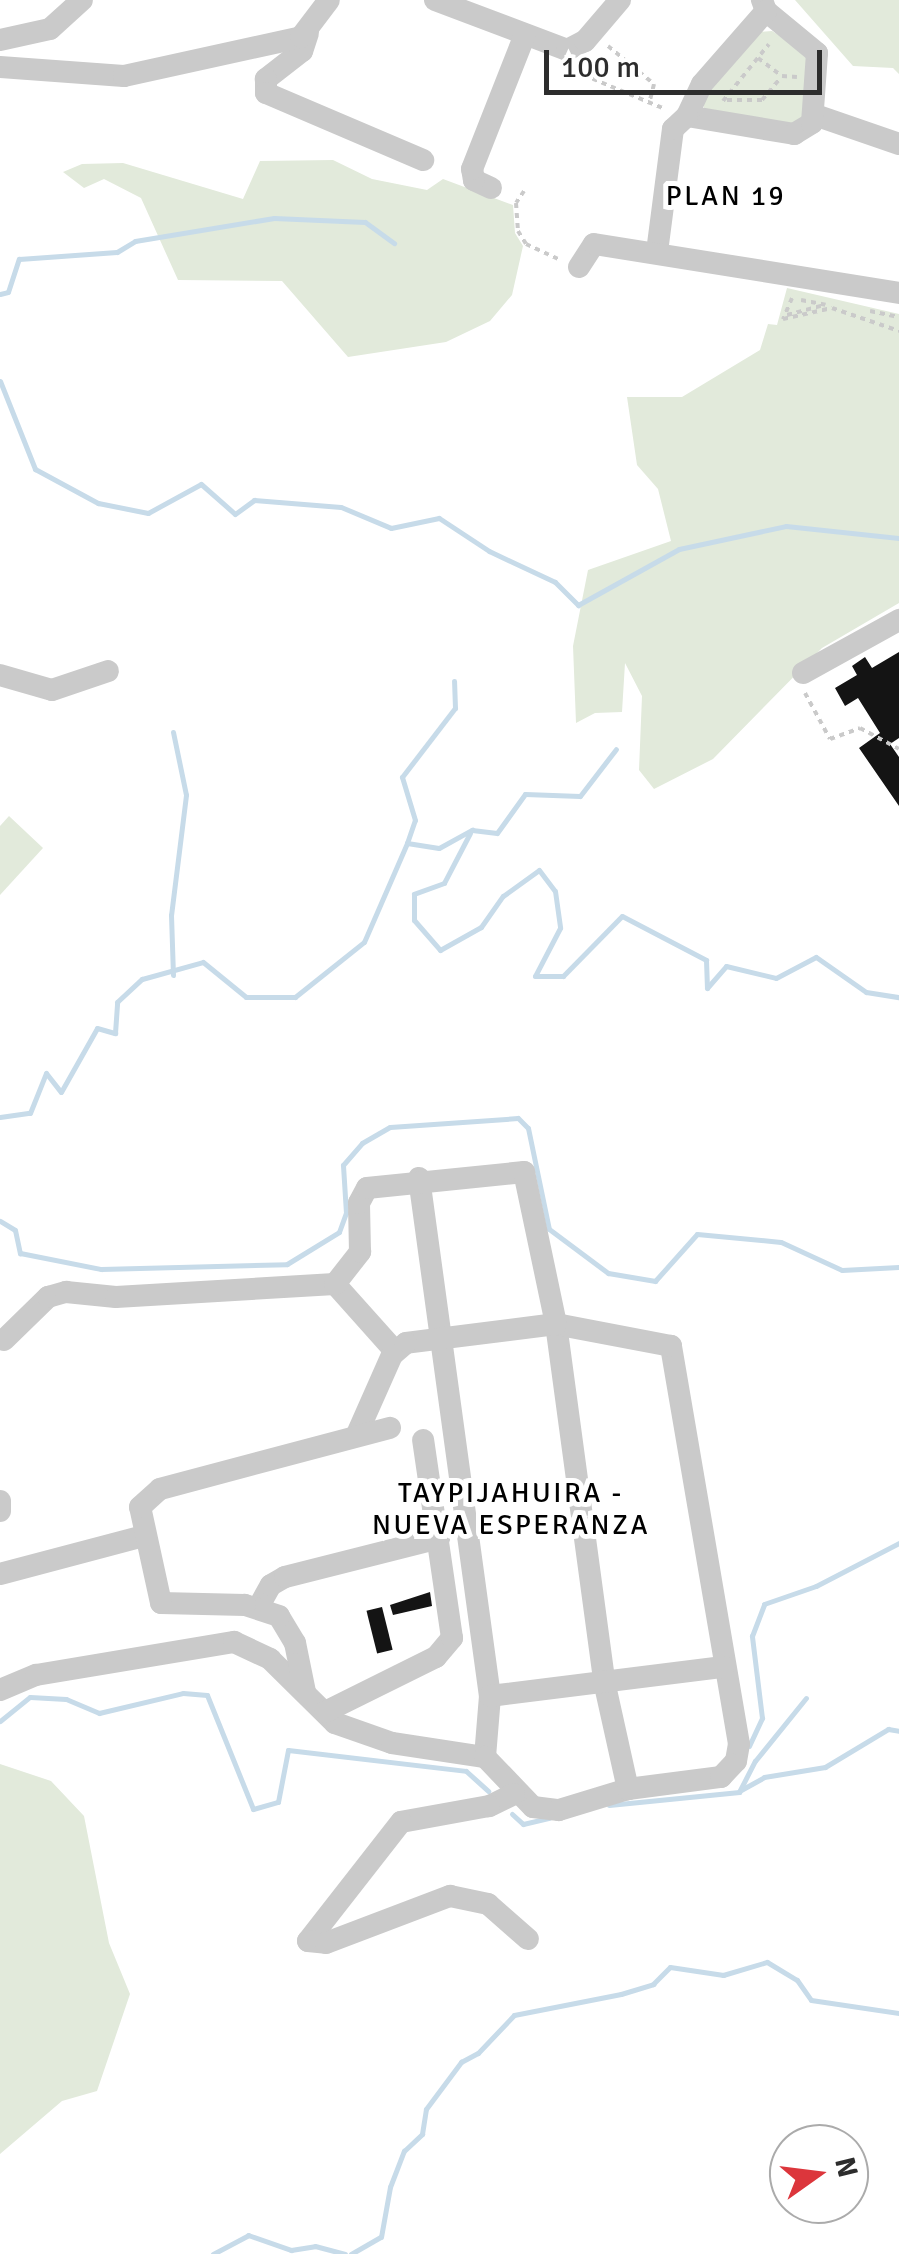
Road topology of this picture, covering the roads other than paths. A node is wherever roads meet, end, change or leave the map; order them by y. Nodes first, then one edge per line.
1 (82, 0) edge
2 (329, 0) edge
3 (435, 0) edge
4 (620, 0) edge
5 (764, 6) edge
6 (308, 32) junction
7 (524, 37) junction
8 (0, 40) edge
9 (0, 67) edge
10 (681, 108) junction
11 (816, 115) junction
12 (899, 144) edge
13 (423, 160) dead end
14 (491, 188) dead end
15 (657, 252) junction
16 (579, 267) road end
17 (899, 293) edge
18 (899, 620) edge
19 (108, 671) dead end
20 (804, 673) road end
21 (0, 675) edge
22 (419, 1178) junction
23 (335, 1284) junction
24 (556, 1324) junction
25 (437, 1337) junction
26 (4, 1340) dead end
27 (395, 1350) junction
28 (390, 1428) dead end
29 (357, 1434) junction
30 (423, 1440) dead end
31 (0, 1501) edge
32 (0, 1511) edge
33 (144, 1536) junction
34 (439, 1538) junction
35 (0, 1574) edge
36 (258, 1608) junction
37 (724, 1666) junction
38 (604, 1682) junction
39 (0, 1690) edge
40 (305, 1692) junction
41 (490, 1696) junction
42 (324, 1712) junction
43 (485, 1757) junction
44 (628, 1789) junction
45 (514, 1794) junction
46 (528, 1938) dead end

1 - 8 street
2 - 6 street
3 - 7 street
4 - 7 street
5 - 10 street
5 - 11 street
6 - 9 street
6 - 13 street
7 - 14 street
10 - 11 street
10 - 15 street
11 - 12 street
15 - 16 street
15 - 17 street
18 - 20 street
19 - 21 street
22 - 23 street
22 - 24 street
22 - 25 street
23 - 26 street
23 - 27 street
24 - 25 street
24 - 37 street
24 - 38 street
25 - 27 street
25 - 41 street
27 - 29 street
28 - 29 street
29 - 33 street
30 - 34 street
31 - 32 street
33 - 35 street
33 - 36 street
34 - 36 street
34 - 42 street
36 - 40 street
37 - 38 street
37 - 44 street
38 - 41 street
38 - 44 street
39 - 40 street
40 - 42 street
41 - 43 street
42 - 43 street
43 - 45 street
44 - 45 street
45 - 46 street

